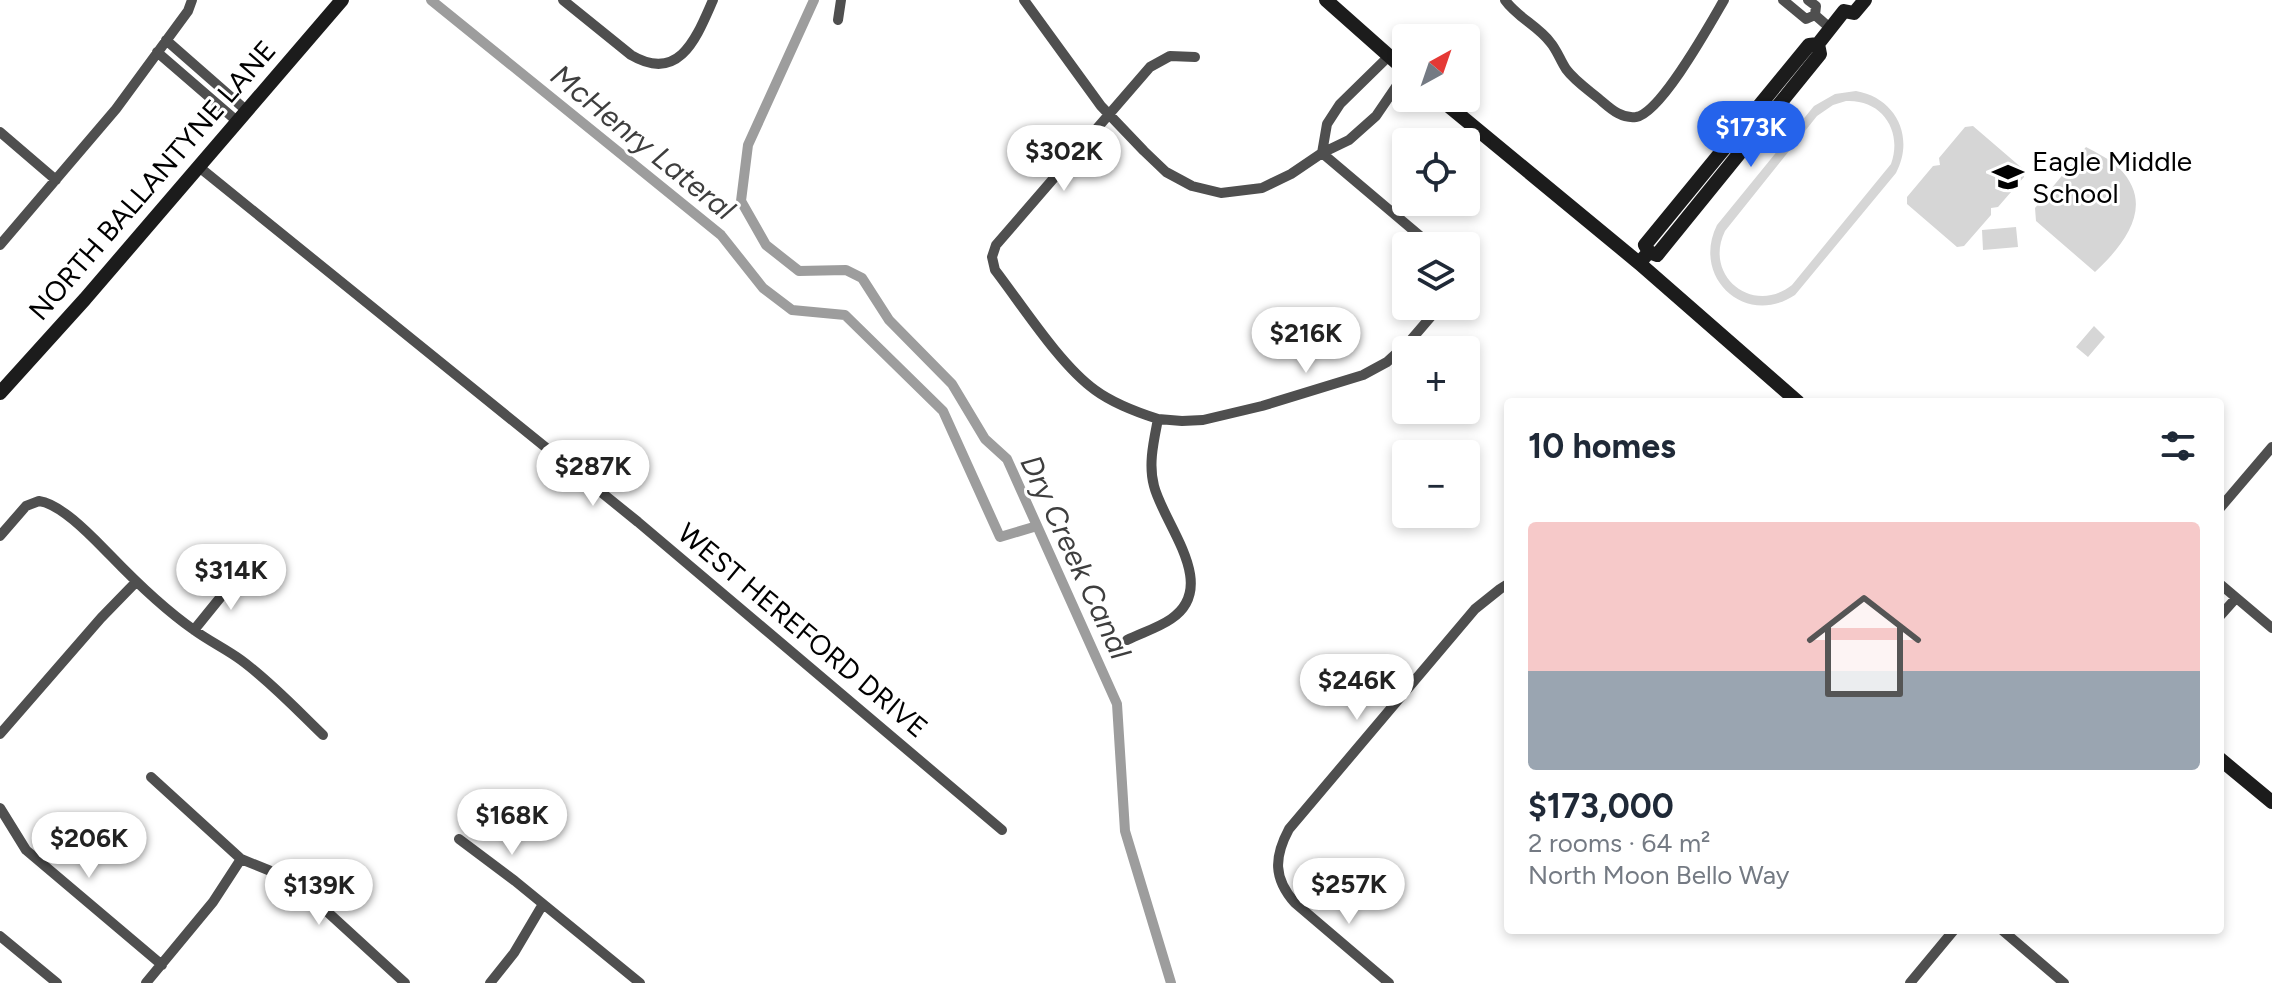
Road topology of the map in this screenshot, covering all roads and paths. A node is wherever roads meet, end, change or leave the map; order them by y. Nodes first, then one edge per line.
1 (192, 0) edge
2 (342, 0) edge
3 (563, 0) edge
4 (713, 0) edge
5 (841, 0) edge
6 (1024, 0) edge
7 (1326, 0) edge
8 (1505, 0) edge
9 (1724, 0) edge
10 (1783, 0) edge
11 (1808, 0) edge
12 (1865, 0) edge
13 (1844, 6) edge
14 (1815, 15) junction
15 (838, 20) dead end
16 (1830, 28) junction
17 (166, 40) junction
18 (157, 52) junction
19 (1389, 56) junction
20 (1195, 57) dead end
21 (1392, 59) edge
22 (1392, 92) edge
23 (1457, 112) edge
24 (1109, 115) junction
25 (243, 116) junction
26 (0, 132) edge
27 (1322, 153) junction
28 (199, 167) junction
29 (56, 180) junction
30 (1415, 232) edge
31 (0, 245) edge
32 (1644, 257) junction
33 (1428, 320) edge
34 (0, 393) edge
35 (1794, 398) edge
36 (1158, 419) junction
37 (2272, 447) edge
38 (2224, 503) edge
39 (0, 536) edge
40 (241, 572) dead end
41 (136, 582) junction
42 (1504, 586) edge
43 (2224, 588) edge
44 (2236, 598) junction
45 (2224, 612) edge
46 (2272, 628) edge
47 (194, 630) junction
48 (1127, 640) dead end
49 (0, 734) edge
50 (323, 735) dead end
51 (2224, 762) edge
52 (151, 777) dead end
53 (2272, 802) edge
54 (0, 808) edge
55 (1002, 830) dead end
56 (459, 839) dead end
57 (241, 859) junction
58 (543, 904) junction
59 (1951, 934) edge
60 (2007, 934) edge
61 (0, 936) edge
62 (162, 965) junction
63 (57, 983) edge
64 (146, 983) edge
65 (405, 983) edge
66 (490, 983) edge
67 (640, 983) edge
68 (1389, 983) edge
69 (1910, 983) edge
70 (2064, 983) edge

1 - 17 street
2 - 25 street, NORTH BALLANTYNE LANE
3 - 4 street
5 - 15 street
6 - 24 street
7 - 19 street
8 - 9 street
10 - 14 street
11 - 14 street
12 - 13 street
13 - 16 street
14 - 16 street
16 - 32 street
17 - 18 street
17 - 25 street
18 - 25 street
18 - 29 street
19 - 21 street
19 - 27 street
20 - 24 street
22 - 27 street
23 - 32 street
24 - 27 street
24 - 36 street
25 - 28 street, NORTH BALLANTYNE LANE
26 - 29 street
27 - 30 street
28 - 34 street, NORTH BALLANTYNE LANE
28 - 55 street, WEST HEREFORD DRIVE
29 - 31 street
32 - 35 street
33 - 36 street
36 - 48 street
37 - 38 street
39 - 41 street
40 - 47 street
41 - 47 street
41 - 49 street
42 - 68 street
43 - 44 street
44 - 45 street
44 - 46 street
47 - 50 street
51 - 53 street
52 - 57 street
54 - 62 street
56 - 58 street
57 - 62 street
57 - 65 street
58 - 66 street
58 - 67 street
59 - 69 street
60 - 70 street
61 - 63 street
62 - 64 street

